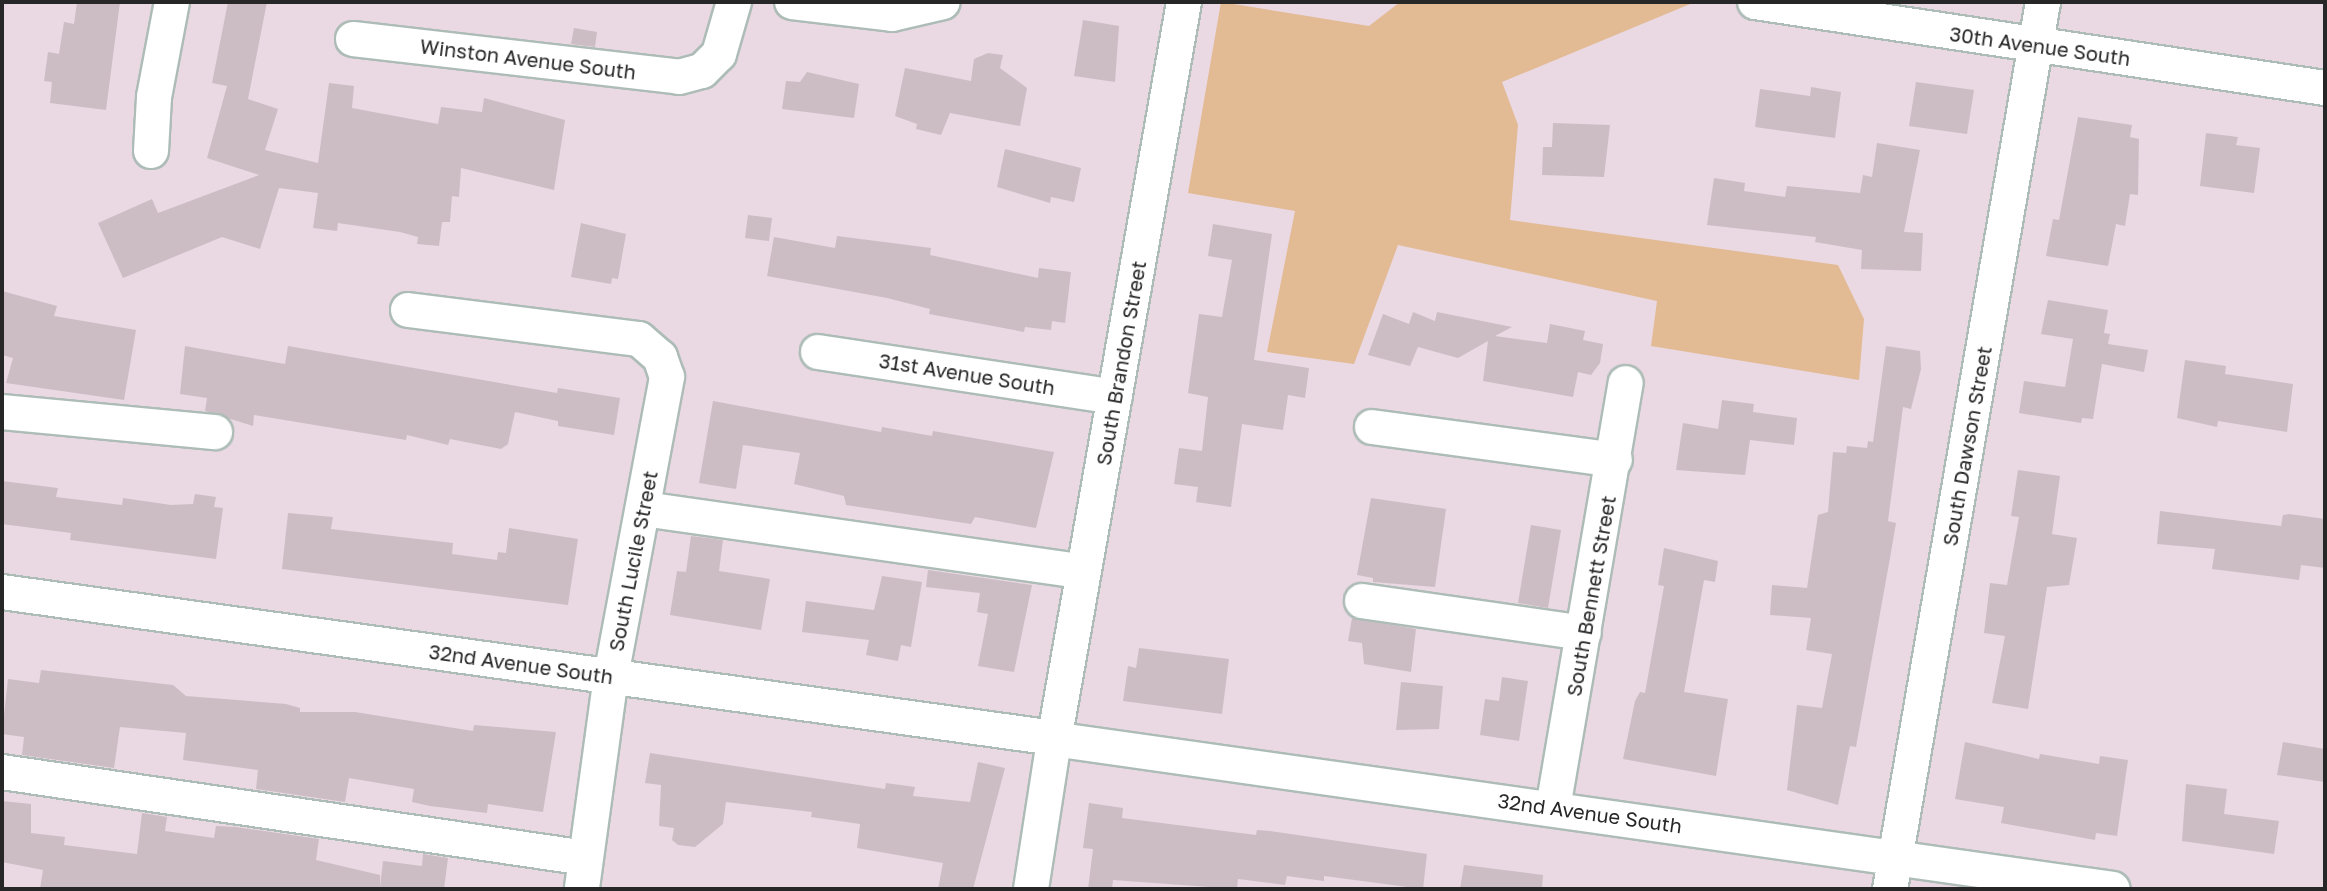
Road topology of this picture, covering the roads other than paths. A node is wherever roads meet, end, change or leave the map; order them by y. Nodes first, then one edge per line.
1 (172, 2) edge
2 (734, 2) edge
3 (792, 2) edge
4 (943, 2) edge
5 (1184, 2) edge
6 (1755, 2) edge
7 (2043, 2) edge
8 (353, 39) dead end
9 (2035, 45) junction
10 (2325, 88) edge
11 (151, 151) dead end
12 (408, 310) dead end
13 (818, 352) dead end
14 (1626, 383) dead end
15 (1115, 397) junction
16 (2, 412) edge
17 (1372, 427) dead end
18 (215, 432) dead end
19 (1615, 460) junction
20 (644, 509) junction
21 (1084, 572) junction
22 (2, 592) edge
23 (1362, 601) dead end
24 (1584, 633) junction
25 (611, 676) junction
26 (1054, 739) junction
27 (2, 772) edge
28 (1553, 808) junction
29 (1893, 872) edge
30 (584, 874) edge
31 (1031, 889) edge
32 (2113, 889) edge

1 - 11 street
2 - 8 street, Winston Avenue South
3 - 4 street
5 - 15 street, South Brandon Street
6 - 9 street, 30th Avenue South
7 - 9 street, South Dawson Street
9 - 10 street, 30th Avenue South
9 - 29 street, South Dawson Street
12 - 20 street, South Lucile Street
13 - 15 street, 31st Avenue South
14 - 19 street, South Bennett Street
15 - 21 street, South Brandon Street
16 - 18 street
17 - 19 street
19 - 24 street, South Bennett Street
20 - 21 street
20 - 25 street, South Lucile Street
21 - 26 street, South Brandon Street
22 - 25 street, 32nd Avenue South
23 - 24 street
24 - 28 street, South Bennett Street
25 - 26 street, 32nd Avenue South
25 - 30 street, South Lucile Street
26 - 28 street, 32nd Avenue South
26 - 31 street, South Brandon Street
27 - 30 street
28 - 29 street, 32nd Avenue South
29 - 32 street, 32nd Avenue South

